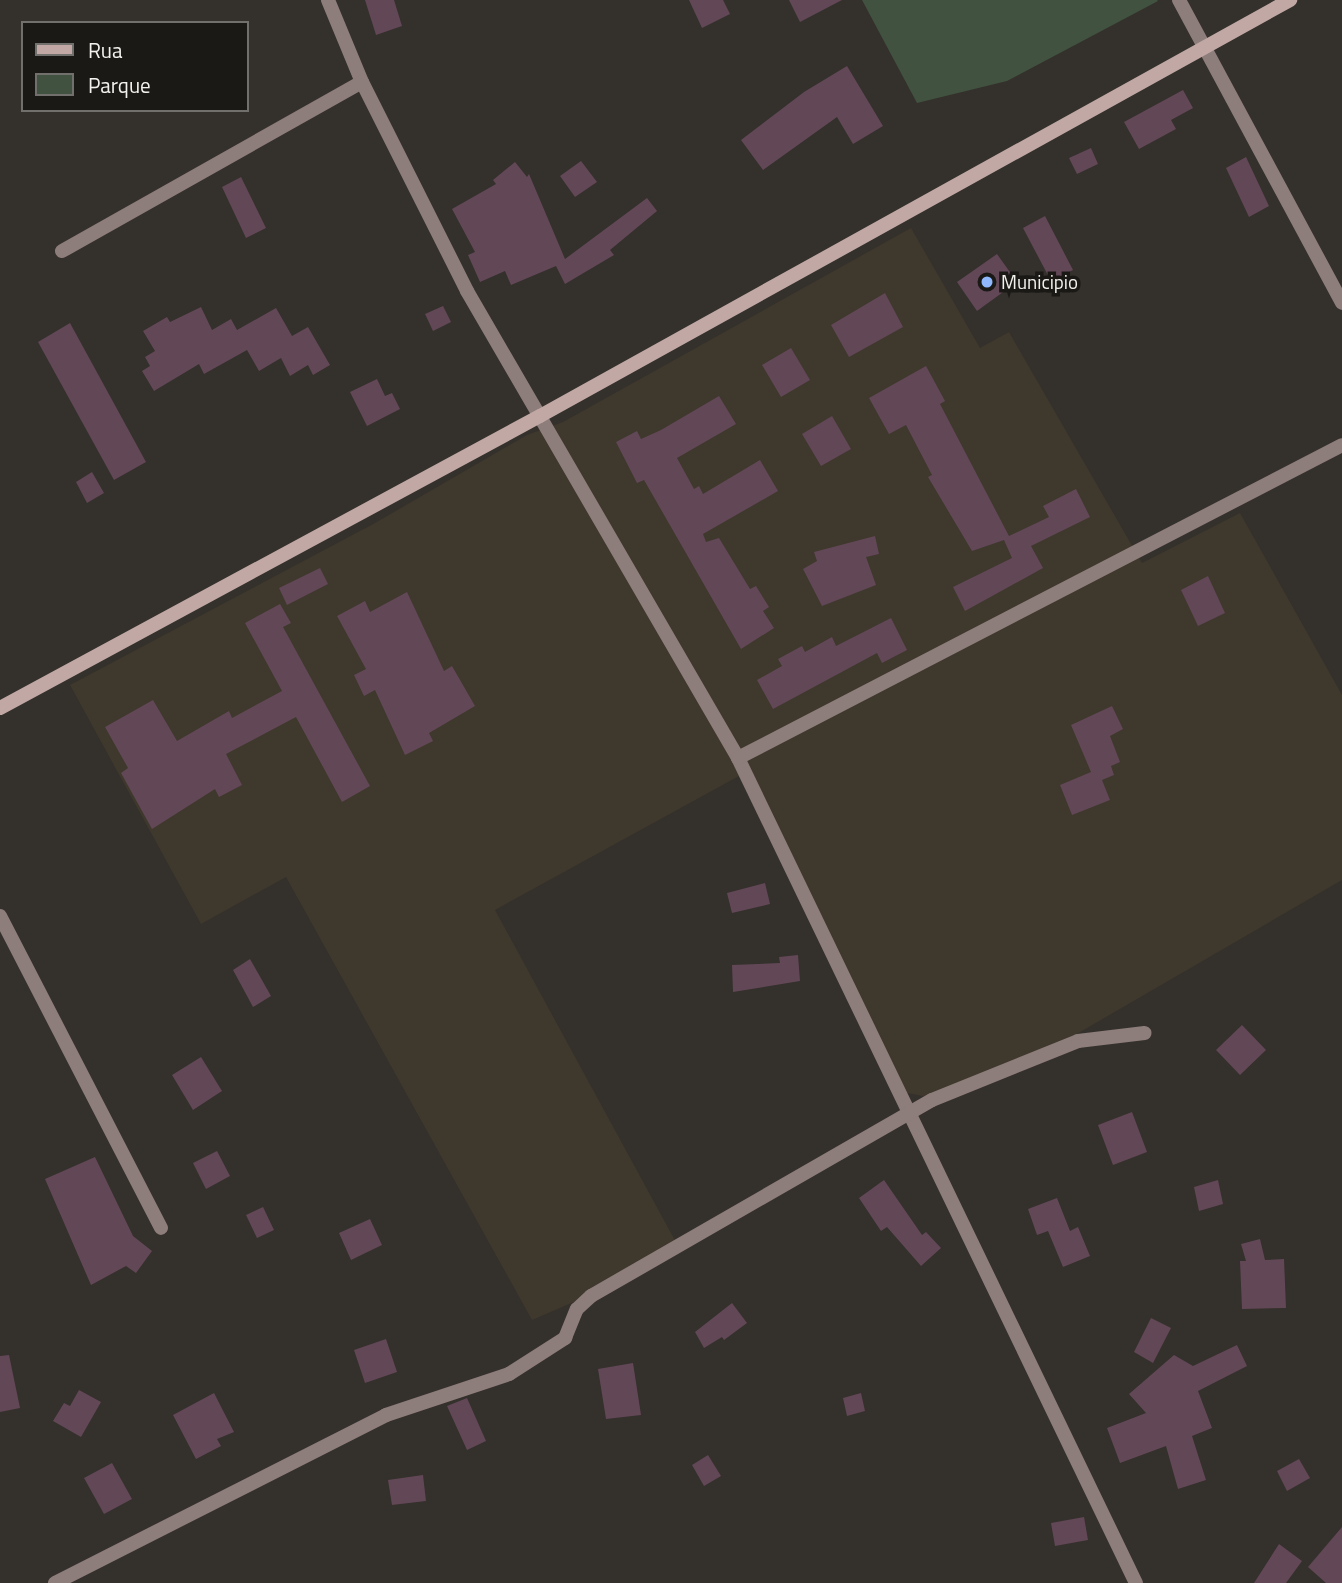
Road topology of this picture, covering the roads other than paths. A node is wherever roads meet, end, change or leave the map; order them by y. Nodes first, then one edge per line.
1 (328, 0) edge
2 (1179, 0) edge
3 (1290, 0) edge
4 (1205, 46) junction
5 (362, 82) junction
6 (62, 251) dead end
7 (1342, 303) edge
8 (540, 416) junction
9 (1342, 445) edge
10 (0, 708) edge
11 (738, 758) junction
12 (0, 916) edge
13 (1145, 1033) dead end
14 (907, 1115) junction
15 (161, 1228) dead end
16 (55, 1583) edge
17 (1136, 1583) edge

1 - 5 street
2 - 4 street
3 - 4 main road
4 - 7 street
4 - 8 main road
5 - 6 street
5 - 8 street
8 - 10 main road
8 - 11 street
9 - 11 street
11 - 14 street
12 - 15 street
13 - 14 street
14 - 16 street
14 - 17 street

